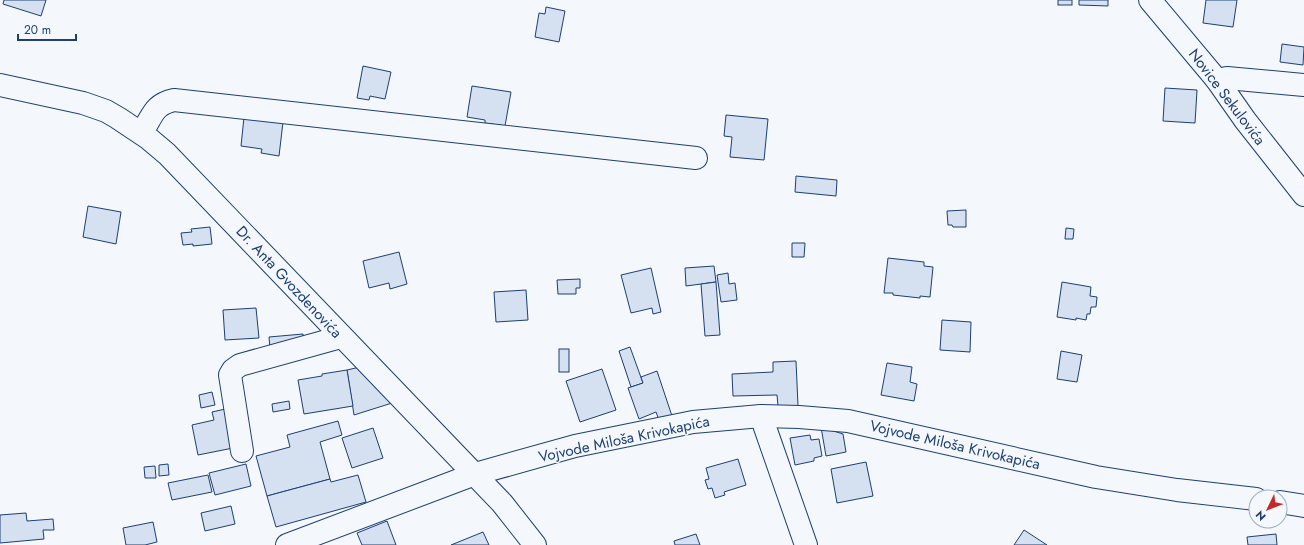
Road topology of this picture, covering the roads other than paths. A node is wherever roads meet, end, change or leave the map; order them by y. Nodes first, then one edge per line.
1 (1150, 0) edge
2 (1217, 80) junction
3 (0, 85) edge
4 (1304, 85) edge
5 (141, 133) junction
6 (696, 158) dead end
7 (1304, 195) edge
8 (341, 337) junction
9 (761, 416) junction
10 (242, 450) dead end
11 (475, 474) junction
12 (1248, 499) edge
13 (1288, 503) edge
14 (1304, 506) edge
15 (287, 545) edge
16 (535, 545) edge
17 (806, 545) edge

1 - 2 street, Novice Sekulovića
2 - 4 street
2 - 7 street, Novice Sekulovića
3 - 5 street, Dr. Anta Gvozdenovića
5 - 6 street
5 - 8 street, Dr. Anta Gvozdenovića
8 - 10 street
8 - 11 street, Dr. Anta Gvozdenovića
9 - 11 street, Vojvode Miloša Krivokapića
9 - 12 street, Vojvode Miloša Krivokapića
9 - 17 street
11 - 15 street, Vojvode Miloša Krivokapića
11 - 16 street, Dr. Anta Gvozdenovića
13 - 14 street

